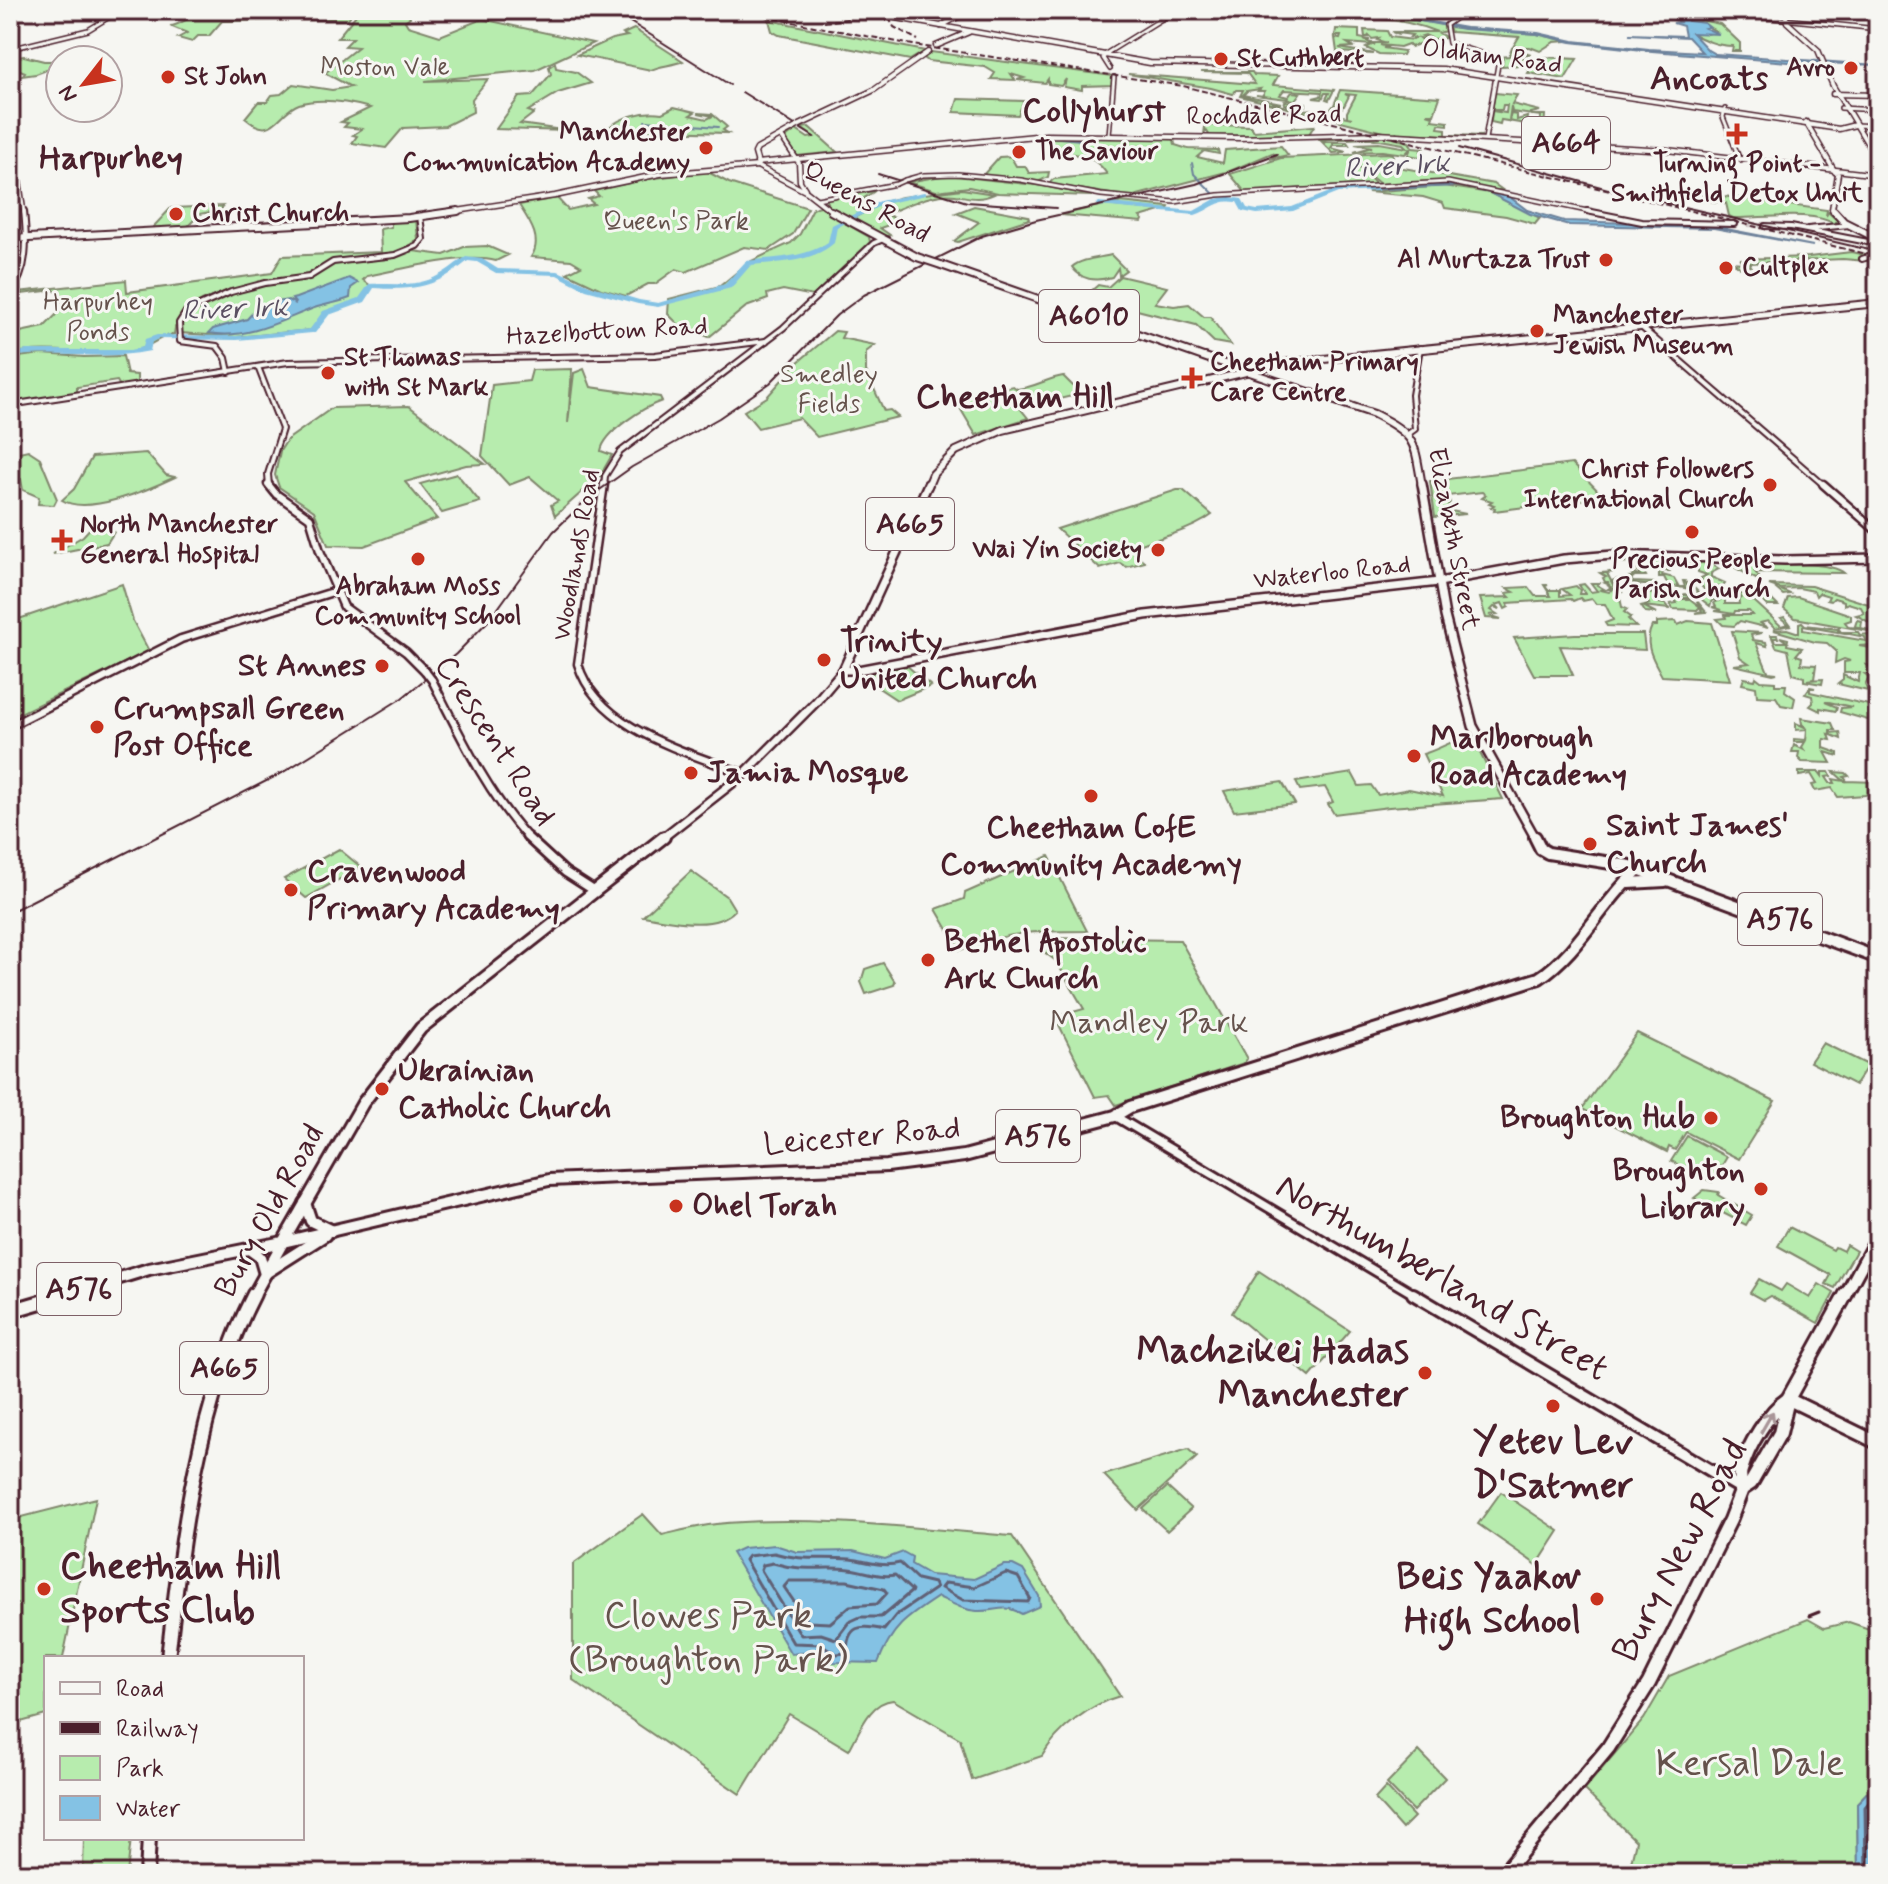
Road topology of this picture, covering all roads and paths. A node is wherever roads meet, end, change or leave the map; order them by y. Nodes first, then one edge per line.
1 (109, 10) edge
2 (851, 10) edge
3 (973, 10) edge
4 (1184, 10) edge
5 (1467, 10) edge
6 (1697, 10) edge
7 (1709, 10) edge
8 (1783, 10) edge
9 (1781, 18) junction
10 (953, 19) junction
11 (973, 25) dead end
12 (1878, 29) edge
13 (969, 32) junction
14 (1796, 32) junction
15 (940, 33) junction
16 (952, 39) junction
17 (1805, 42) junction
18 (1812, 42) junction
19 (933, 48) junction
20 (10, 49) edge
21 (1105, 55) junction
22 (1818, 55) junction
23 (1111, 70) dead end
24 (1495, 75) junction
25 (1114, 77) dead end
26 (1836, 93) junction
27 (1878, 95) edge
28 (1844, 108) junction
29 (1724, 110) junction
30 (1878, 110) edge
31 (1806, 123) junction
32 (1878, 126) edge
33 (1853, 127) junction
34 (1109, 135) junction
35 (781, 136) junction
36 (1485, 139) junction
37 (10, 142) edge
38 (887, 149) junction
39 (1741, 160) junction
40 (1878, 161) edge
41 (795, 162) junction
42 (759, 165) junction
43 (1834, 171) junction
44 (1878, 176) edge
45 (807, 192) junction
46 (817, 199) junction
47 (420, 216) junction
48 (1734, 224) dead end
49 (1849, 225) junction
50 (1765, 226) tunnel mouth
51 (1806, 230) junction
52 (25, 235) junction
53 (10, 239) edge
54 (881, 240) junction
55 (1878, 241) edge
56 (1878, 254) edge
57 (1865, 259) dead end
58 (10, 294) edge
59 (1878, 303) edge
60 (1641, 327) junction
61 (766, 341) junction
62 (1420, 348) junction
63 (1401, 349) junction
64 (1419, 360) junction
65 (1290, 364) junction
66 (258, 367) junction
67 (1234, 369) junction
68 (1267, 371) junction
69 (229, 372) junction
70 (1251, 372) junction
71 (1209, 381) junction
72 (1284, 383) junction
73 (10, 405) edge
74 (1409, 435) junction
75 (1878, 532) edge
76 (1878, 558) edge
77 (1439, 582) junction
78 (336, 591) junction
79 (843, 670) junction
80 (10, 726) edge
81 (744, 774) junction
82 (1635, 867) junction
83 (1681, 882) junction
84 (1619, 885) junction
85 (596, 892) junction
86 (1878, 958) edge
87 (1115, 1116) junction
88 (305, 1203) junction
89 (332, 1231) junction
90 (1878, 1235) edge
91 (283, 1242) junction
92 (249, 1249) junction
93 (265, 1274) junction
94 (10, 1311) edge
95 (1788, 1399) junction
96 (1878, 1443) edge
97 (1742, 1489) junction
98 (168, 1656) edge
99 (149, 1840) edge
100 (147, 1874) edge
101 (1503, 1874) edge

1 - 20 street
2 - 15 main road, Oldham Road
3 - 10 main road
3 - 10 main road
4 - 21 street
5 - 24 street
6 - 7 street
7 - 9 street
8 - 9 main road
9 - 12 street
9 - 14 main road
10 - 15 main road
11 - 13 main road
13 - 15 main road, Oldham Road
13 - 16 main road, Queens Road
13 - 21 main road, Oldham Road
14 - 17 main road
14 - 18 main road
15 - 16 main road
15 - 19 main road
16 - 19 main road, Queens Road
17 - 18 main road
17 - 22 main road
18 - 22 main road
19 - 35 main road, Queens Road, bridge
21 - 23 street
21 - 24 main road, Oldham Road
22 - 26 main road
24 - 29 main road, Oldham Road
24 - 36 street
25 - 34 street
26 - 27 main road
26 - 28 main road
28 - 30 street
28 - 33 main road
29 - 31 main road, Oldham Road
29 - 39 street
31 - 33 main road, Oldham Road
31 - 33 main road, Oldham Road
31 - 43 main road
32 - 33 street
33 - 40 main road
34 - 36 main road, Rochdale Road / A664, bridge
34 - 38 main road, Rochdale Road / A664
35 - 41 main road
35 - 42 main road, Queens Road
36 - 39 main road, Rochdale Road / A664
37 - 52 street
38 - 41 main road, Rochdale Road / A664
38 - 41 main road, Rochdale Road / A664
39 - 43 main road, Rochdale Road / A664
39 - 43 main road, Rochdale Road / A664
41 - 42 main road, Rochdale Road / A664
41 - 45 main road
42 - 45 main road, Queens Road / A6010
42 - 47 main road, Rochdale Road / A664
43 - 44 main road, Rochdale Road / A664
43 - 49 main road
45 - 46 main road, Queens Road / A6010
46 - 48 street, bridge
46 - 54 main road, Queens Road / A6010
47 - 52 main road, Rochdale Road / A664
47 - 69 street
49 - 51 street
49 - 55 main road
50 - 51 street
51 - 55 street
52 - 53 main road, Rochdale Road / A664
52 - 58 street
54 - 61 street, Woodlands Road
54 - 67 main road, Queens Road / A6010, bridge
56 - 57 street
59 - 60 main road, A665
60 - 62 main road, A665
60 - 75 street
61 - 66 street, Hazelbottom Road
61 - 81 street, Woodlands Road
62 - 63 main road, A665
62 - 64 street, Elizabeth Street
63 - 64 street
63 - 65 main road, A665
64 - 74 street, Elizabeth Street
65 - 68 main road, A665
65 - 70 main road
66 - 69 street, Hazelbottom Road
66 - 78 street, Crescent Road
67 - 68 main road
67 - 70 main road, A665
67 - 71 main road, A665
68 - 70 main road
68 - 70 main road, A665
68 - 72 main road
69 - 73 street, Hazelbottom Road
70 - 71 main road, A665
70 - 72 main road
71 - 79 main road, A665
72 - 74 main road
74 - 77 main road, Elizabeth Street
76 - 77 main road, Waterloo Road
77 - 79 main road, Waterloo Road
77 - 82 main road, Elizabeth Street
78 - 80 street
78 - 85 street, Crescent Road, bridge
79 - 81 main road, A665
81 - 85 main road, A665
82 - 83 main road, A576
82 - 84 main road, Leicester Road / A576
83 - 84 main road
83 - 86 main road, A576
84 - 87 main road, Leicester Road / A576
85 - 88 main road, Bury Old Road / A665
87 - 89 main road, Leicester Road / A576
87 - 97 street, Northumberland Street
88 - 89 main road
88 - 91 main road, Bury Old Road / A665
89 - 91 main road, Leicester Road / A576
89 - 93 main road
90 - 95 main road
91 - 92 main road, A576
91 - 93 main road, Bury Old Road / A665
92 - 93 main road
92 - 94 main road, A576
93 - 98 main road, Bury Old Road / A665
95 - 96 main road
95 - 97 main road, Bury New Road
97 - 101 main road, Bury New Road
99 - 100 main road

